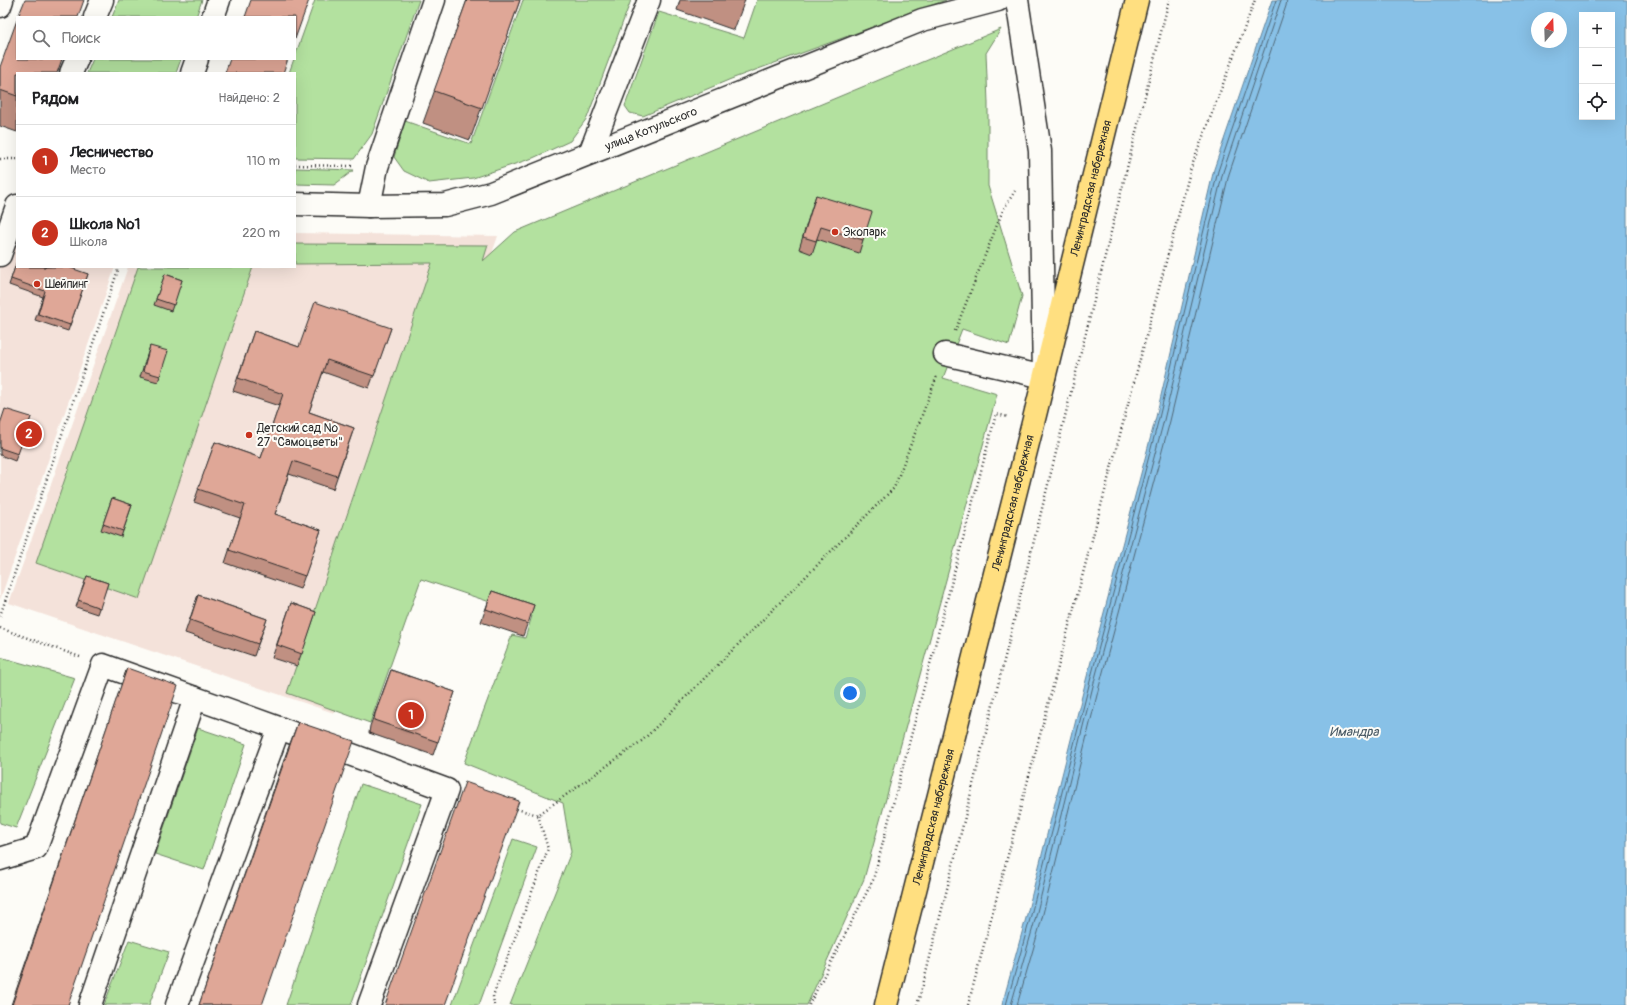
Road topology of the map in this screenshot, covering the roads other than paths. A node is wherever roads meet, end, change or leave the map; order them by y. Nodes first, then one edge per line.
1 (2, 0) edge
2 (102, 0) edge
3 (219, 0) edge
4 (434, 0) edge
5 (649, 0) edge
6 (998, 0) edge
7 (1017, 0) edge
8 (1137, 0) edge
9 (0, 6) edge
10 (95, 16) edge
11 (212, 16) edge
12 (77, 60) edge
13 (197, 60) edge
14 (71, 72) edge
15 (192, 72) edge
16 (590, 153) junction
17 (0, 201) edge
18 (16, 201) edge
19 (296, 204) edge
20 (369, 206) junction
21 (16, 209) edge
22 (0, 255) edge
23 (945, 354) road end
24 (1044, 377) junction
25 (195, 698) junction
26 (279, 728) junction
27 (0, 859) edge
28 (90, 1005) edge
29 (177, 1005) edge
30 (369, 1005) edge
31 (886, 1005) edge

1 - 9 street
2 - 10 street
3 - 11 street
4 - 20 street
5 - 16 street
6 - 16 street, улица Котульского
7 - 24 street
8 - 24 main road, Ленинградская набережная
12 - 14 street
13 - 15 street
16 - 20 street, улица Котульского
17 - 18 street
19 - 20 street, улица Котульского
21 - 22 street
23 - 24 street
24 - 31 main road, Ленинградская набережная
25 - 26 street
25 - 27 street
25 - 28 street
26 - 29 street
26 - 30 street

